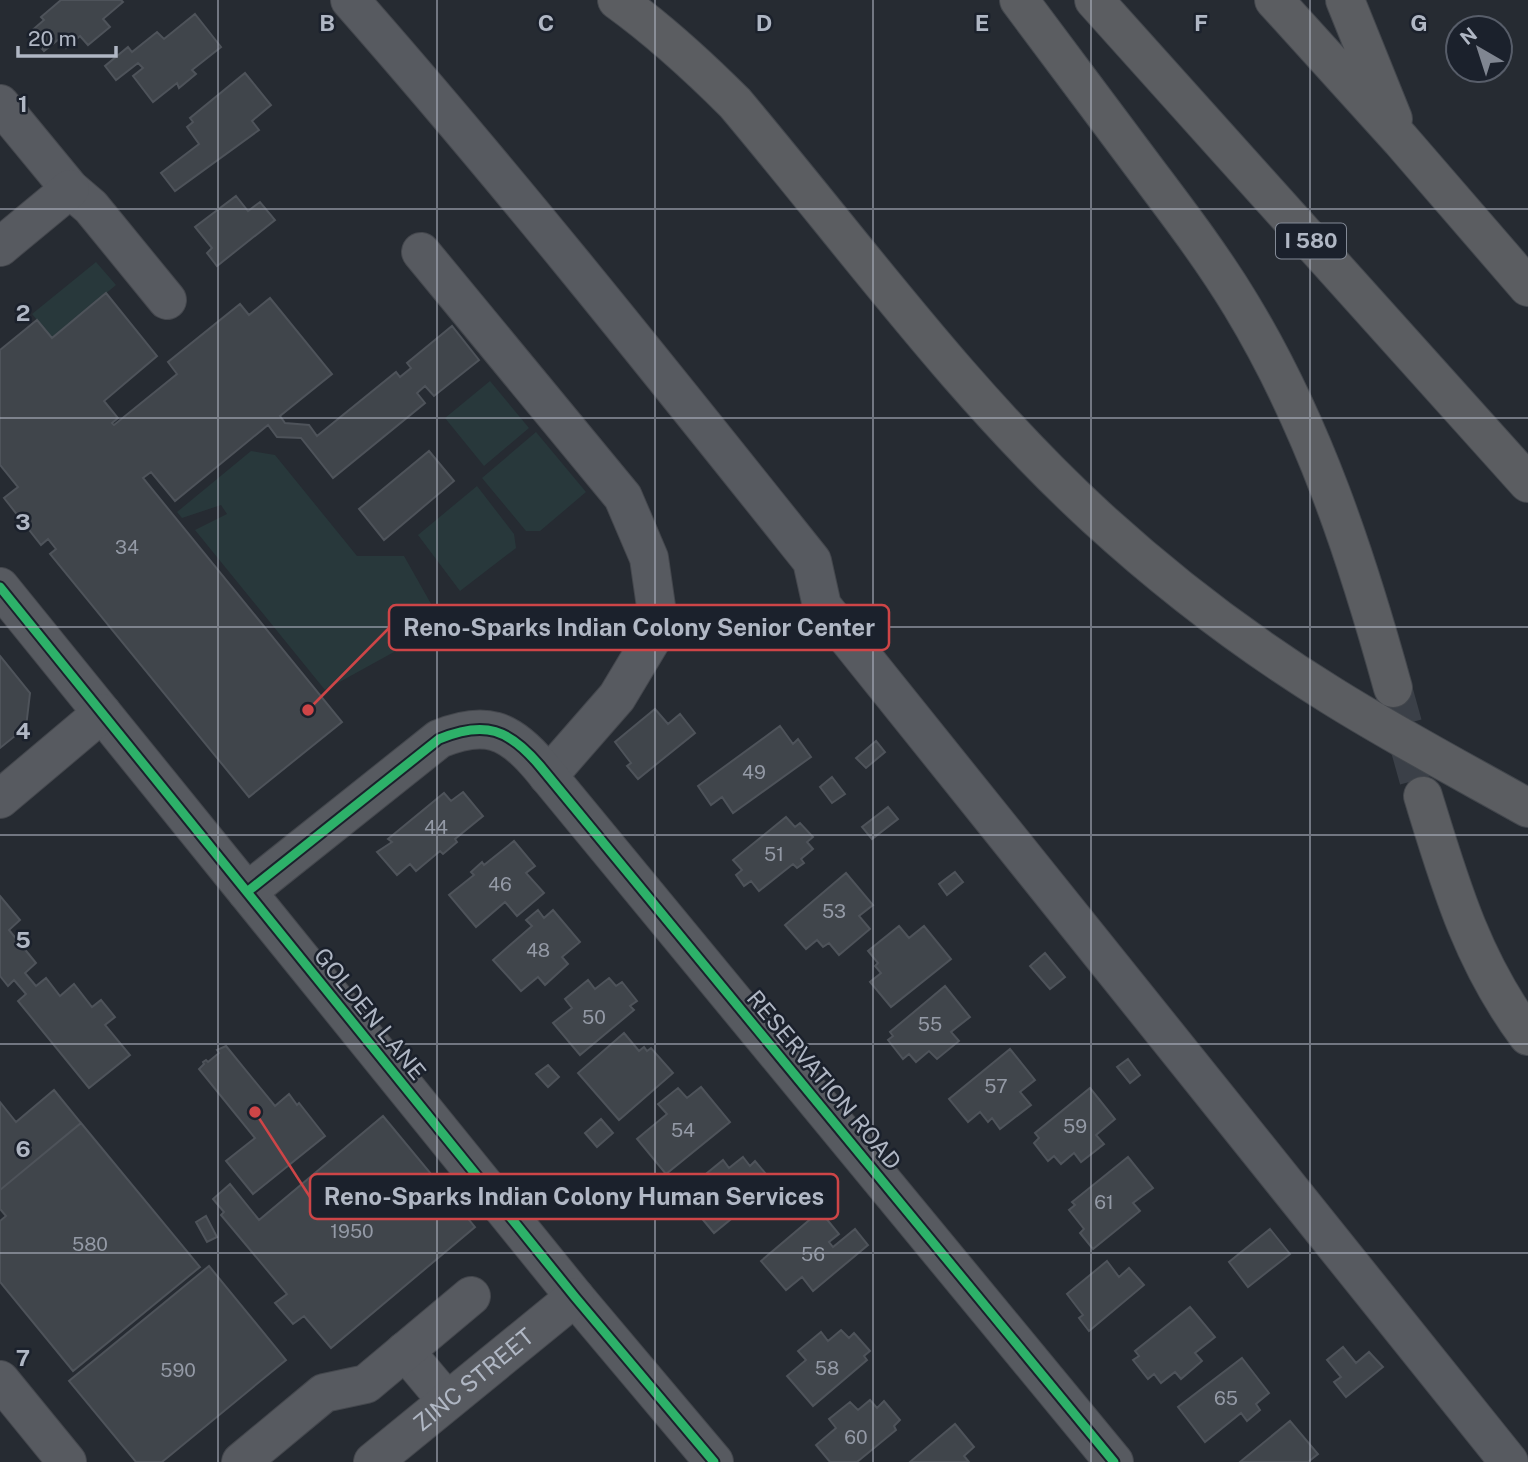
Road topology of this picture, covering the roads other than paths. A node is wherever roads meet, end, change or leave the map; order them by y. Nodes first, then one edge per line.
1 (350, 0) edge
2 (617, 0) edge
3 (1019, 0) edge
4 (1094, 0) edge
5 (1274, 0) edge
6 (1345, 0) edge
7 (0, 104) edge
8 (1401, 140) junction
9 (70, 190) junction
10 (0, 247) edge
11 (421, 252) dead end
12 (1528, 287) edge
13 (167, 300) dead end
14 (1528, 483) edge
15 (0, 587) edge
16 (1392, 688) tunnel mouth
17 (102, 713) junction
18 (548, 776) junction
19 (1423, 796) tunnel mouth
20 (0, 799) edge
21 (1528, 808) edge
22 (247, 892) junction
23 (1528, 1036) edge
24 (471, 1296) dead end
25 (575, 1297) junction
26 (405, 1352) junction
27 (0, 1380) edge
28 (447, 1401) junction
29 (67, 1462) edge
30 (241, 1462) edge
31 (373, 1462) edge
32 (714, 1462) edge
33 (1114, 1462) edge
34 (1508, 1462) edge

1 - 34 street
2 - 21 highway
3 - 16 highway
4 - 14 highway, I 580
5 - 8 highway
6 - 8 highway
7 - 9 street
8 - 12 highway
9 - 10 street
9 - 13 street
11 - 18 street
15 - 17 street, GOLDEN LANE
17 - 20 street
17 - 22 street, GOLDEN LANE
18 - 22 street, RESERVATION ROAD
18 - 33 street, RESERVATION ROAD
19 - 23 highway
22 - 25 street, GOLDEN LANE
24 - 26 street
25 - 28 street, ZINC STREET
25 - 32 street, GOLDEN LANE
26 - 28 street
26 - 30 street
27 - 29 street
28 - 31 street, ZINC STREET

